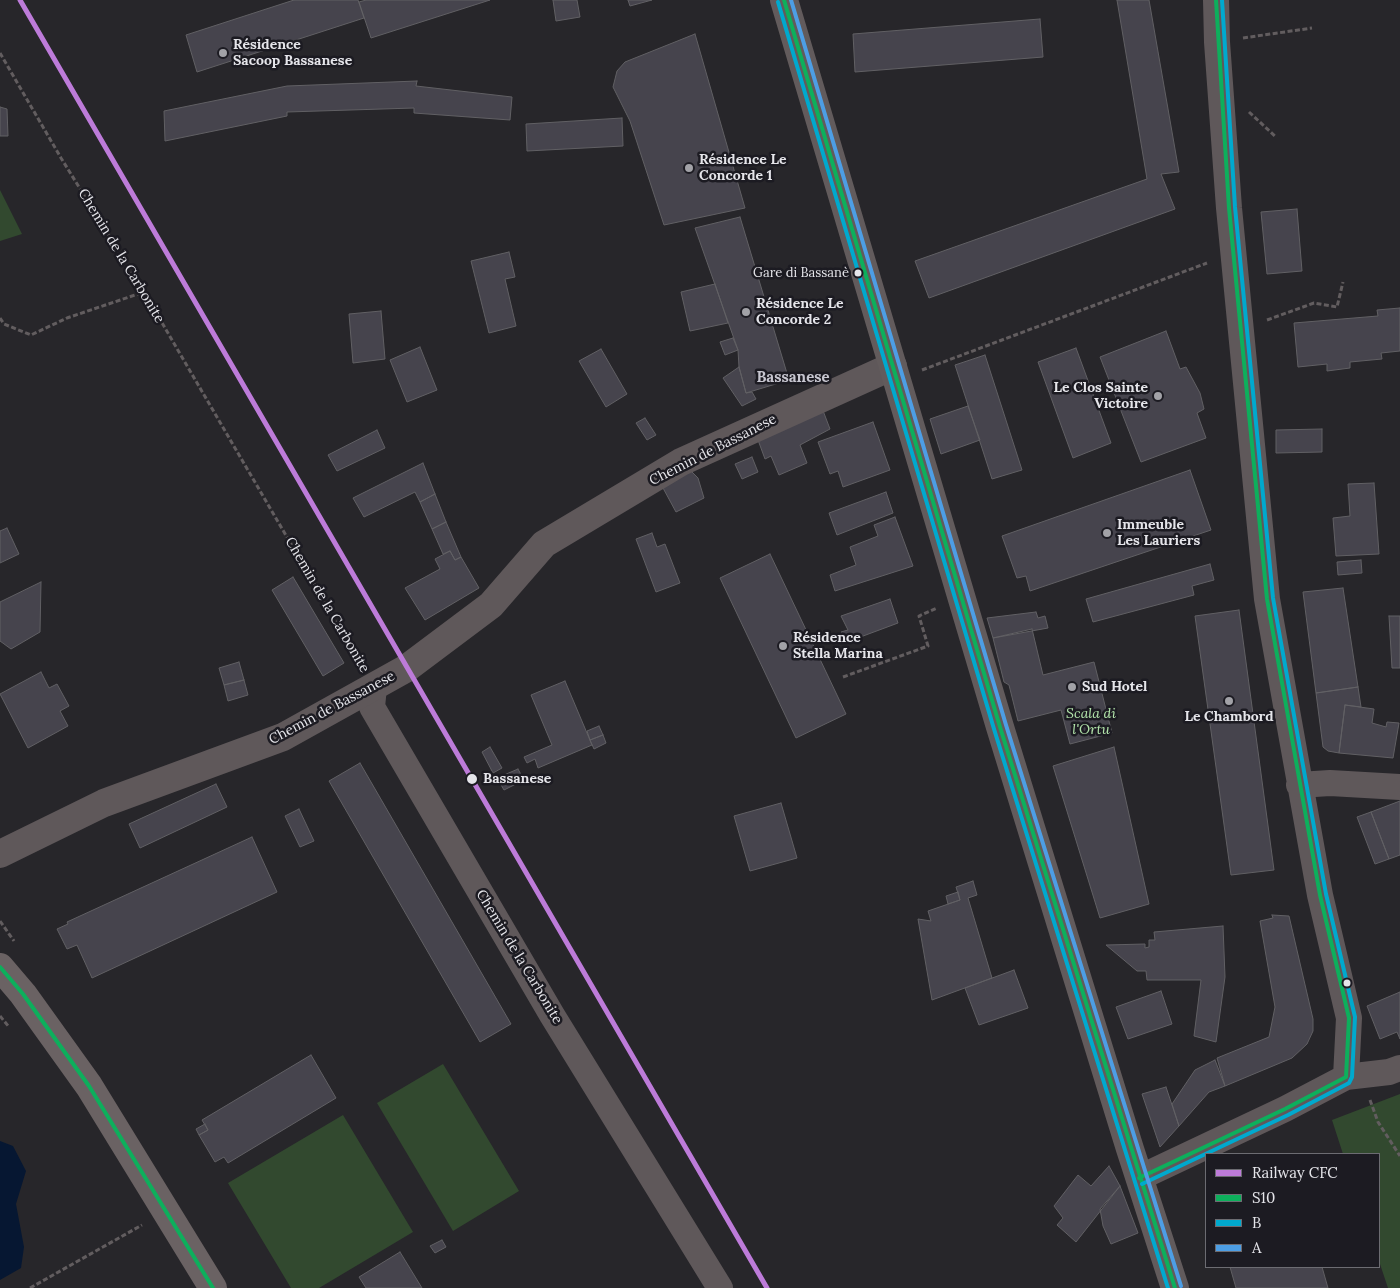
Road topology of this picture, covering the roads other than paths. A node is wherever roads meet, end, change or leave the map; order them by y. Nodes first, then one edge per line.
1 (784, 0) edge
2 (1216, 0) edge
3 (895, 375) junction
4 (374, 687) junction
5 (1299, 785) junction
6 (1400, 787) edge
7 (0, 854) edge
8 (0, 967) edge
9 (1400, 1068) edge
10 (1346, 1077) junction
11 (1139, 1178) junction
12 (213, 1288) edge
13 (720, 1288) edge
14 (1175, 1288) edge

1 - 3 main road
2 - 5 street
3 - 4 street, Chemin de Bassanese
3 - 11 main road
4 - 7 street, Chemin de Bassanese
4 - 13 street, Chemin de la Carbonite
5 - 6 street
5 - 10 street
8 - 12 main road
9 - 10 street
10 - 11 street
11 - 14 main road

